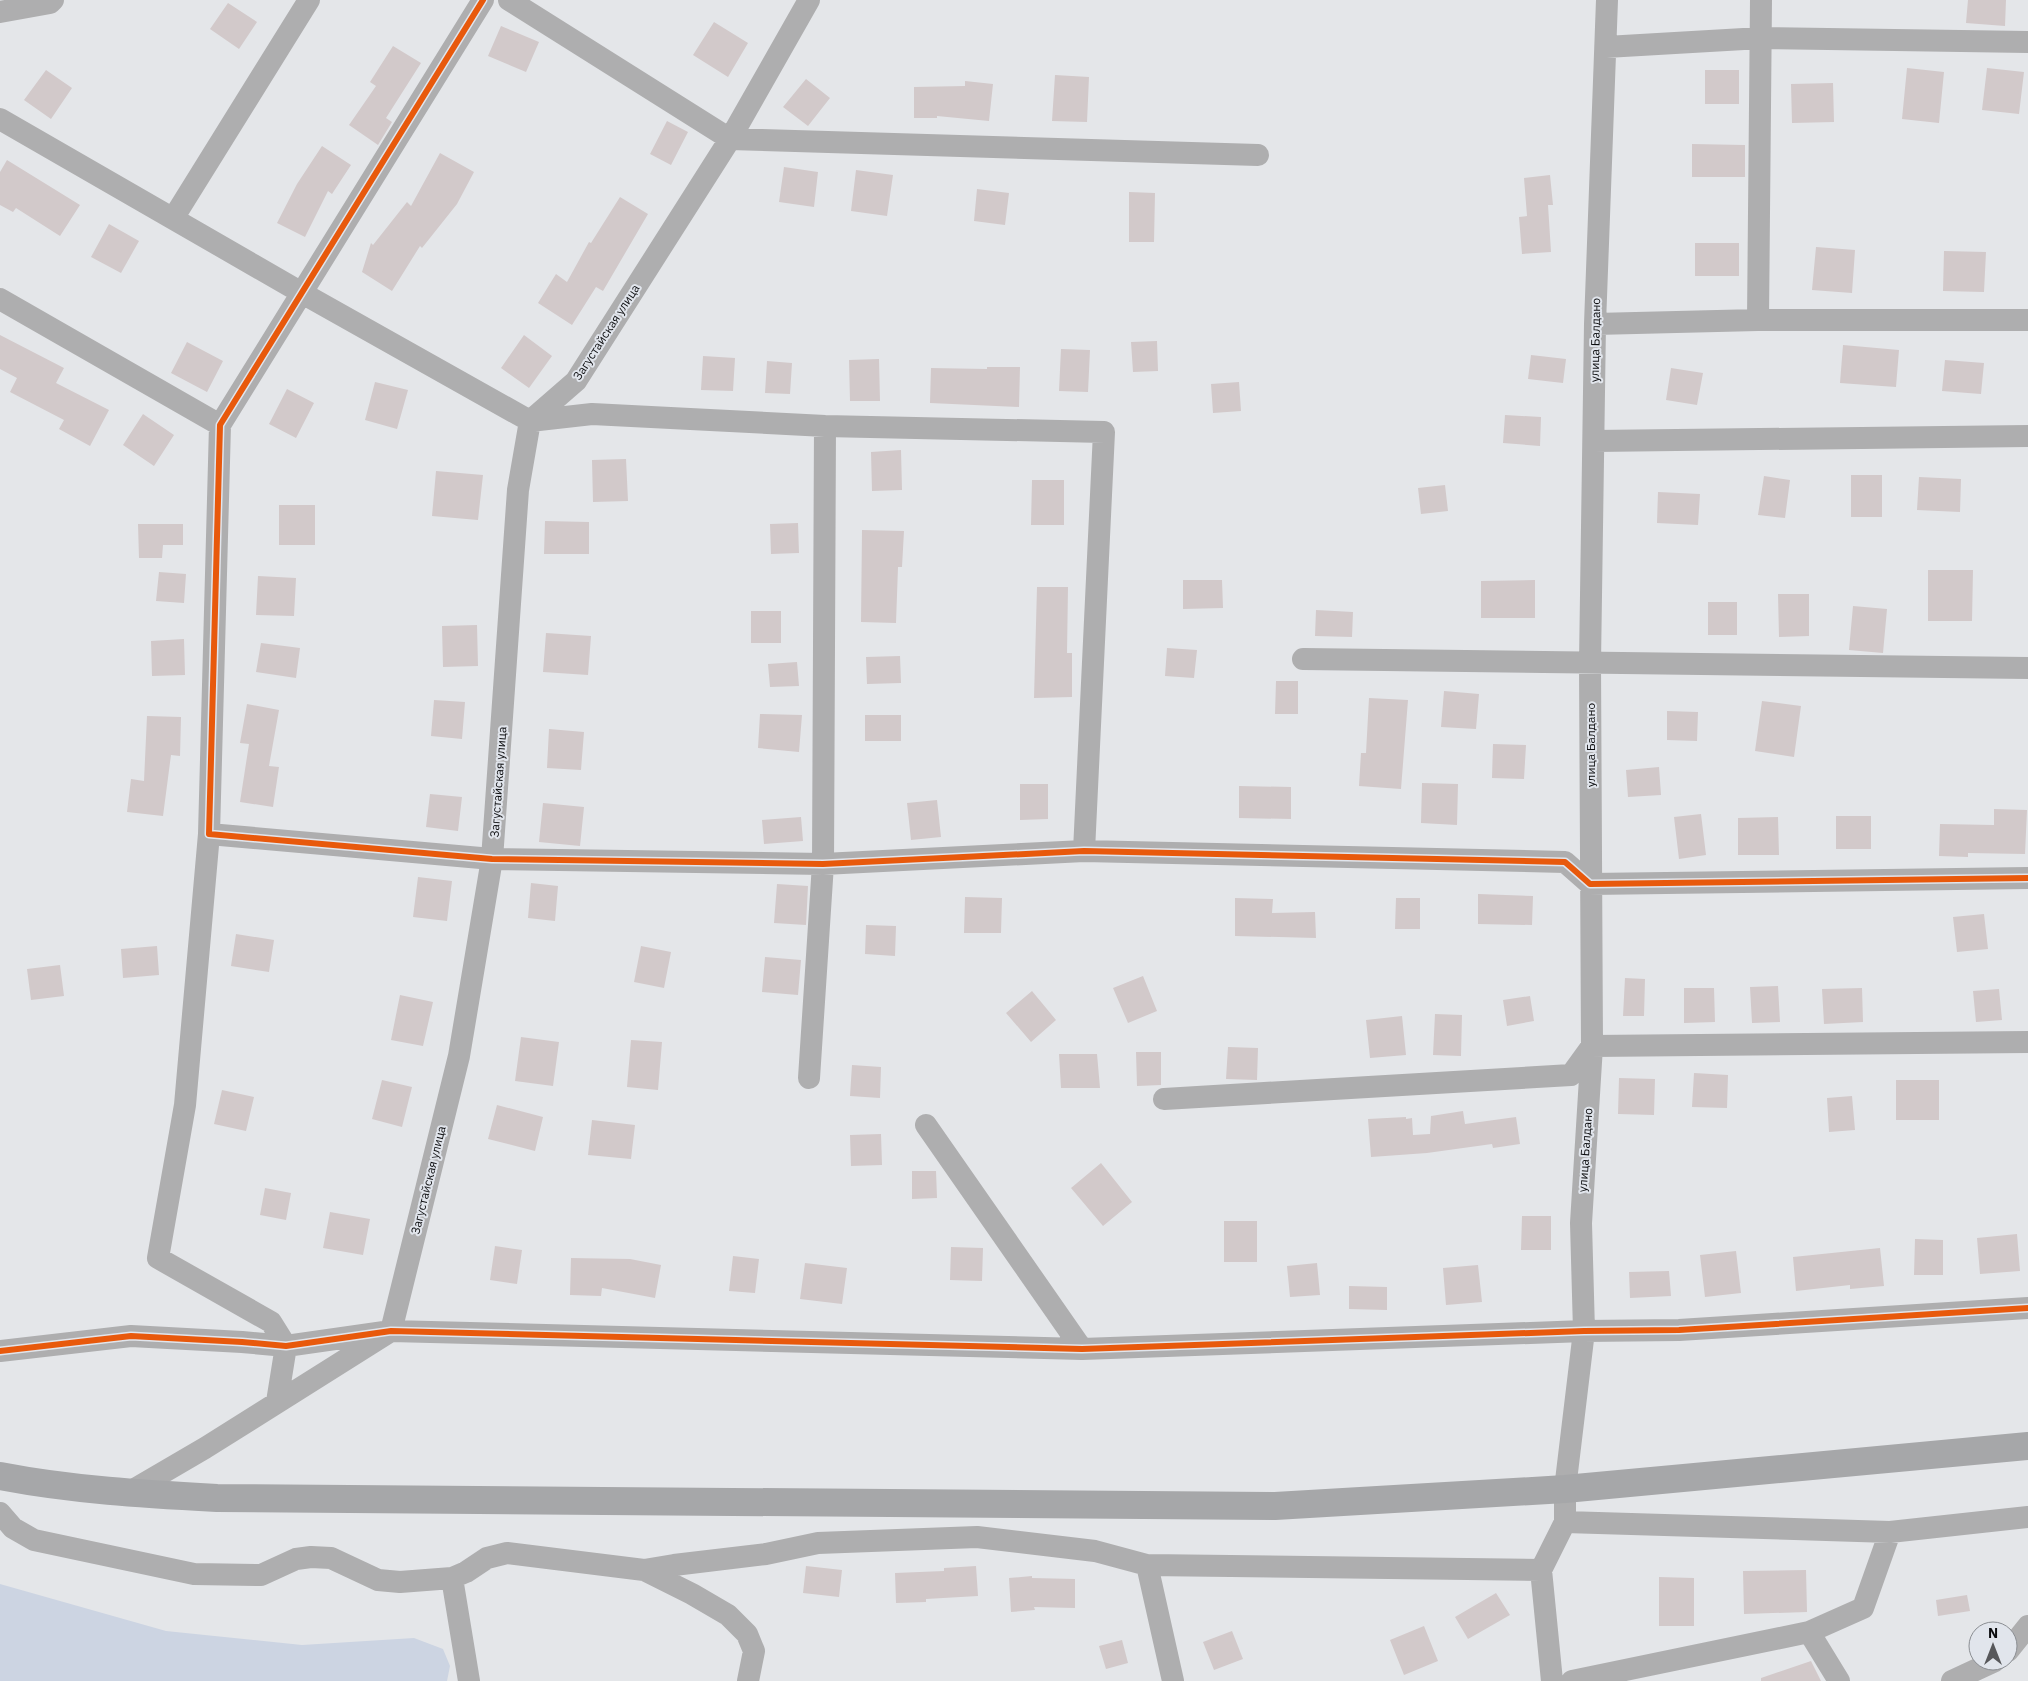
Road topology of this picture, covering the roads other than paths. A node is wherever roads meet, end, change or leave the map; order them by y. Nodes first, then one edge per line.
1 (53, 0) edge
2 (309, 0) edge
3 (483, 0) edge
4 (509, 0) edge
5 (809, 0) edge
6 (1607, 0) edge
7 (1761, 0) edge
8 (0, 12) edge
9 (1761, 38) junction
10 (2028, 42) edge
11 (1606, 47) junction
12 (0, 118) edge
13 (730, 139) junction
14 (1258, 155) dead end
15 (174, 217) junction
16 (302, 293) junction
17 (0, 298) edge
18 (1758, 320) junction
19 (2028, 320) edge
20 (1595, 324) junction
21 (530, 421) junction
22 (220, 425) junction
23 (825, 426) junction
24 (2028, 436) edge
25 (1594, 441) junction
26 (1303, 659) dead end
27 (1590, 663) junction
28 (2028, 668) edge
29 (209, 834) junction
30 (1084, 851) junction
31 (492, 859) junction
32 (823, 864) junction
33 (2028, 878) edge
34 (1590, 884) junction
35 (2028, 1042) edge
36 (1592, 1046) junction
37 (809, 1078) dead end
38 (1164, 1099) dead end
39 (926, 1125) dead end
40 (2028, 1308) edge
41 (391, 1331) junction
42 (1584, 1331) junction
43 (286, 1346) junction
44 (1082, 1349) junction
45 (0, 1351) edge
46 (277, 1402) junction
47 (2028, 1446) edge
48 (0, 1476) edge
49 (1565, 1489) junction
50 (128, 1493) junction
51 (0, 1513) edge
52 (2028, 1518) edge
53 (1564, 1522) junction
54 (1890, 1532) junction
55 (1147, 1564) junction
56 (644, 1570) junction
57 (1541, 1570) junction
58 (452, 1578) junction
59 (2028, 1626) edge
60 (1809, 1632) junction
61 (2018, 1638) edge
62 (1974, 1671) edge
63 (469, 1681) edge
64 (748, 1681) edge
65 (1173, 1681) edge
66 (1552, 1681) edge
67 (1572, 1681) edge
68 (1839, 1681) edge
69 (1952, 1681) edge

1 - 8 street
2 - 15 street
3 - 16 street
4 - 13 street
5 - 13 street, Загустайская улица
6 - 11 street, улица Балдано
7 - 9 street
9 - 10 street
9 - 11 street
9 - 18 street
11 - 20 street, улица Балдано
12 - 15 street
13 - 14 street
13 - 21 street, Загустайская улица
15 - 16 street
16 - 21 street
16 - 22 street
17 - 22 street
18 - 19 street
18 - 20 street
20 - 25 street, улица Балдано
21 - 23 street
21 - 31 street, Загустайская улица
22 - 29 street
23 - 30 street
23 - 32 street
24 - 25 street
25 - 27 street, улица Балдано
26 - 27 street
27 - 28 street
27 - 34 street, улица Балдано
29 - 31 street
29 - 43 street
30 - 32 street
30 - 34 street
31 - 32 street
31 - 41 street, Загустайская улица
32 - 37 street
33 - 34 street
34 - 36 street, улица Балдано
35 - 36 street
36 - 38 street
36 - 42 street, улица Балдано
39 - 44 street
40 - 42 street
41 - 43 street
41 - 44 street
41 - 46 street
42 - 44 street
42 - 49 street, улица Балдано
43 - 45 street
43 - 46 street
46 - 50 street
47 - 49 main road
48 - 50 main road
49 - 50 main road
49 - 53 street, улица Балдано
51 - 58 street
52 - 54 street
53 - 54 street
53 - 57 street
54 - 60 street
55 - 56 street
55 - 57 street
55 - 65 street
56 - 58 street
56 - 64 street
57 - 66 street
58 - 63 street
59 - 61 street
60 - 67 street
60 - 68 street
62 - 69 street

